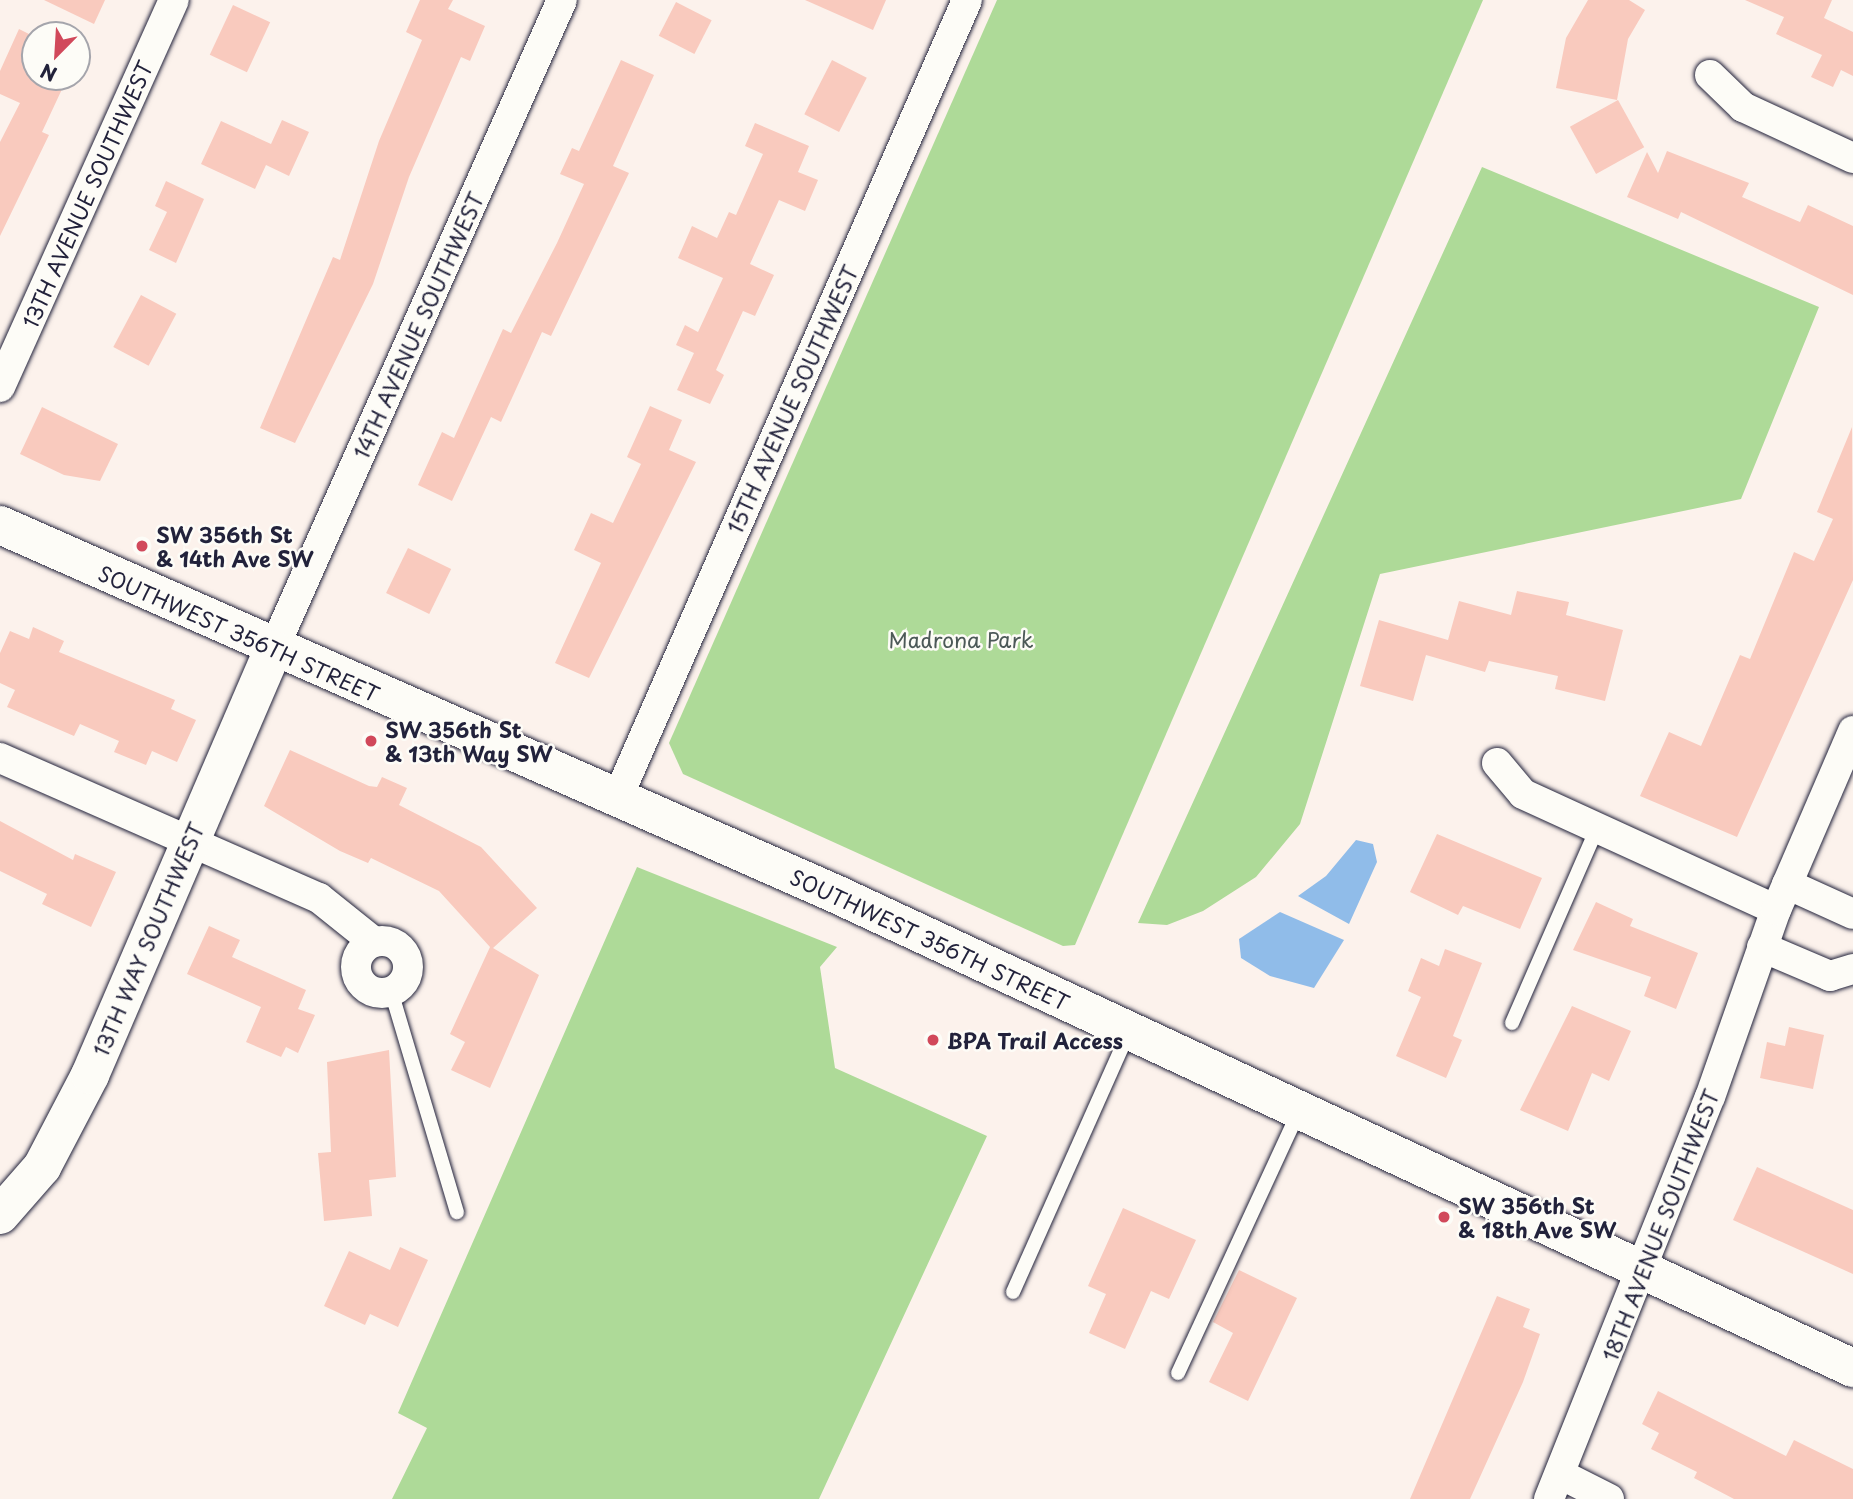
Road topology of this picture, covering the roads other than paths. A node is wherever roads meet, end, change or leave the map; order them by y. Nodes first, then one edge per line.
1 (174, 0) edge
2 (562, 0) edge
3 (967, 0) edge
4 (1710, 75) dead end
5 (1853, 158) edge
6 (0, 387) edge
7 (0, 525) edge
8 (273, 650) junction
9 (1853, 731) edge
10 (0, 758) edge
11 (1497, 763) dead end
12 (617, 799) junction
13 (1597, 828) junction
14 (189, 842) junction
15 (1781, 897) junction
16 (1853, 914) edge
17 (1762, 947) junction
18 (1853, 969) edge
19 (391, 991) joint
20 (1512, 1023) dead end
21 (1129, 1031) junction
22 (1300, 1108) junction
23 (457, 1212) dead end
24 (0, 1215) edge
25 (1644, 1269) junction
26 (1013, 1292) dead end
27 (1853, 1368) edge
28 (1178, 1373) dead end
29 (1555, 1487) edge
30 (1609, 1499) edge

1 - 6 street, 13TH AVENUE SOUTHWEST
2 - 8 street, 14TH AVENUE SOUTHWEST
3 - 12 street, 15TH AVENUE SOUTHWEST
4 - 5 street
7 - 8 main road, SOUTHWEST 356TH STREET
8 - 12 main road, SOUTHWEST 356TH STREET
8 - 14 main road, 13TH WAY SOUTHWEST
9 - 15 street, 18TH AVENUE SOUTHWEST
10 - 14 street
11 - 13 street
12 - 21 main road, SOUTHWEST 356TH STREET
13 - 15 street
13 - 20 lane
14 - 19 street
14 - 24 main road, 13TH WAY SOUTHWEST
15 - 16 street
15 - 17 street, 18TH AVENUE SOUTHWEST
17 - 18 street
17 - 25 street, 18TH AVENUE SOUTHWEST
19 - 23 lane
21 - 22 main road, SOUTHWEST 356TH STREET
21 - 26 lane
22 - 25 main road, SOUTHWEST 356TH STREET
22 - 28 lane
25 - 27 main road, SOUTHWEST 356TH STREET
25 - 29 street, 18TH AVENUE SOUTHWEST
29 - 30 street

